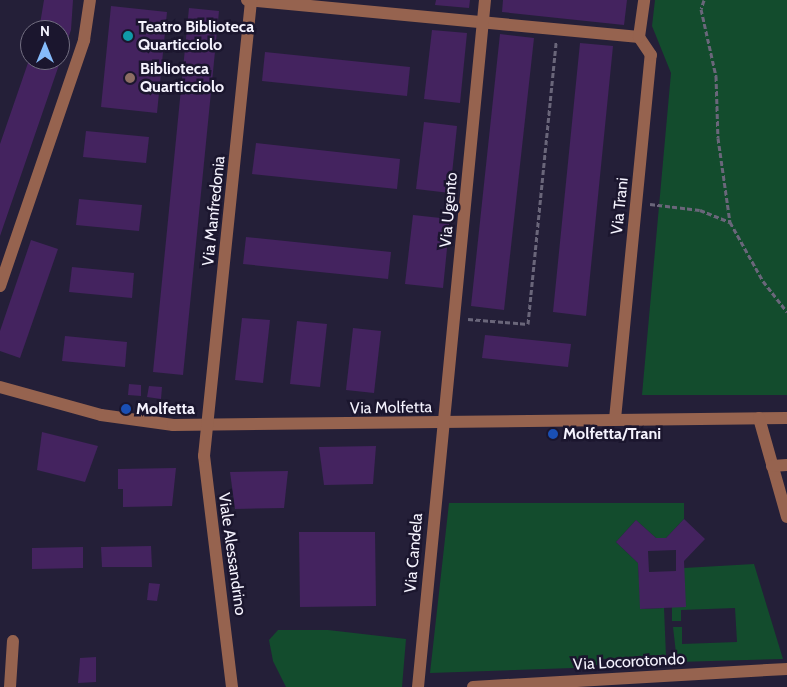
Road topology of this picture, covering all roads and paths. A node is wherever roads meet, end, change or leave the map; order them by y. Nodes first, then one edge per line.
1 (90, 0) edge
2 (247, 0) edge
3 (251, 0) edge
4 (485, 0) edge
5 (644, 0) edge
6 (704, 0) edge
7 (482, 20) junction
8 (557, 29) junction
9 (639, 37) junction
10 (637, 203) junction
11 (730, 222) junction
12 (0, 286) edge
13 (787, 312) edge
14 (455, 318) junction
15 (0, 387) edge
16 (759, 418) junction
17 (787, 418) edge
18 (615, 419) junction
19 (442, 423) junction
20 (208, 426) junction
21 (787, 465) edge
22 (772, 466) junction
23 (787, 517) edge
24 (13, 641) dead end
25 (787, 669) edge
26 (10, 687) edge
27 (232, 687) edge
28 (418, 687) edge
29 (473, 687) edge

1 - 12 street
2 - 3 street
3 - 7 street
3 - 20 street, Via Manfredonia
4 - 7 street, Via Ugento
5 - 9 street
6 - 11 path
7 - 8 street
7 - 14 street, Via Ugento
8 - 9 street
8 - 14 path
9 - 10 street, Via Trani
10 - 11 path
10 - 18 street, Via Trani
11 - 13 path
14 - 19 street, Via Ugento
15 - 20 street, Via Molfetta
16 - 17 street, Via Molfetta
16 - 18 street, Via Molfetta
16 - 22 street
18 - 19 street, Via Molfetta
19 - 20 street, Via Molfetta
19 - 28 street, Via Candela
20 - 27 street, Viale Alessandrino
21 - 22 street
22 - 23 street
24 - 26 street
25 - 29 street, Via Locorotondo

